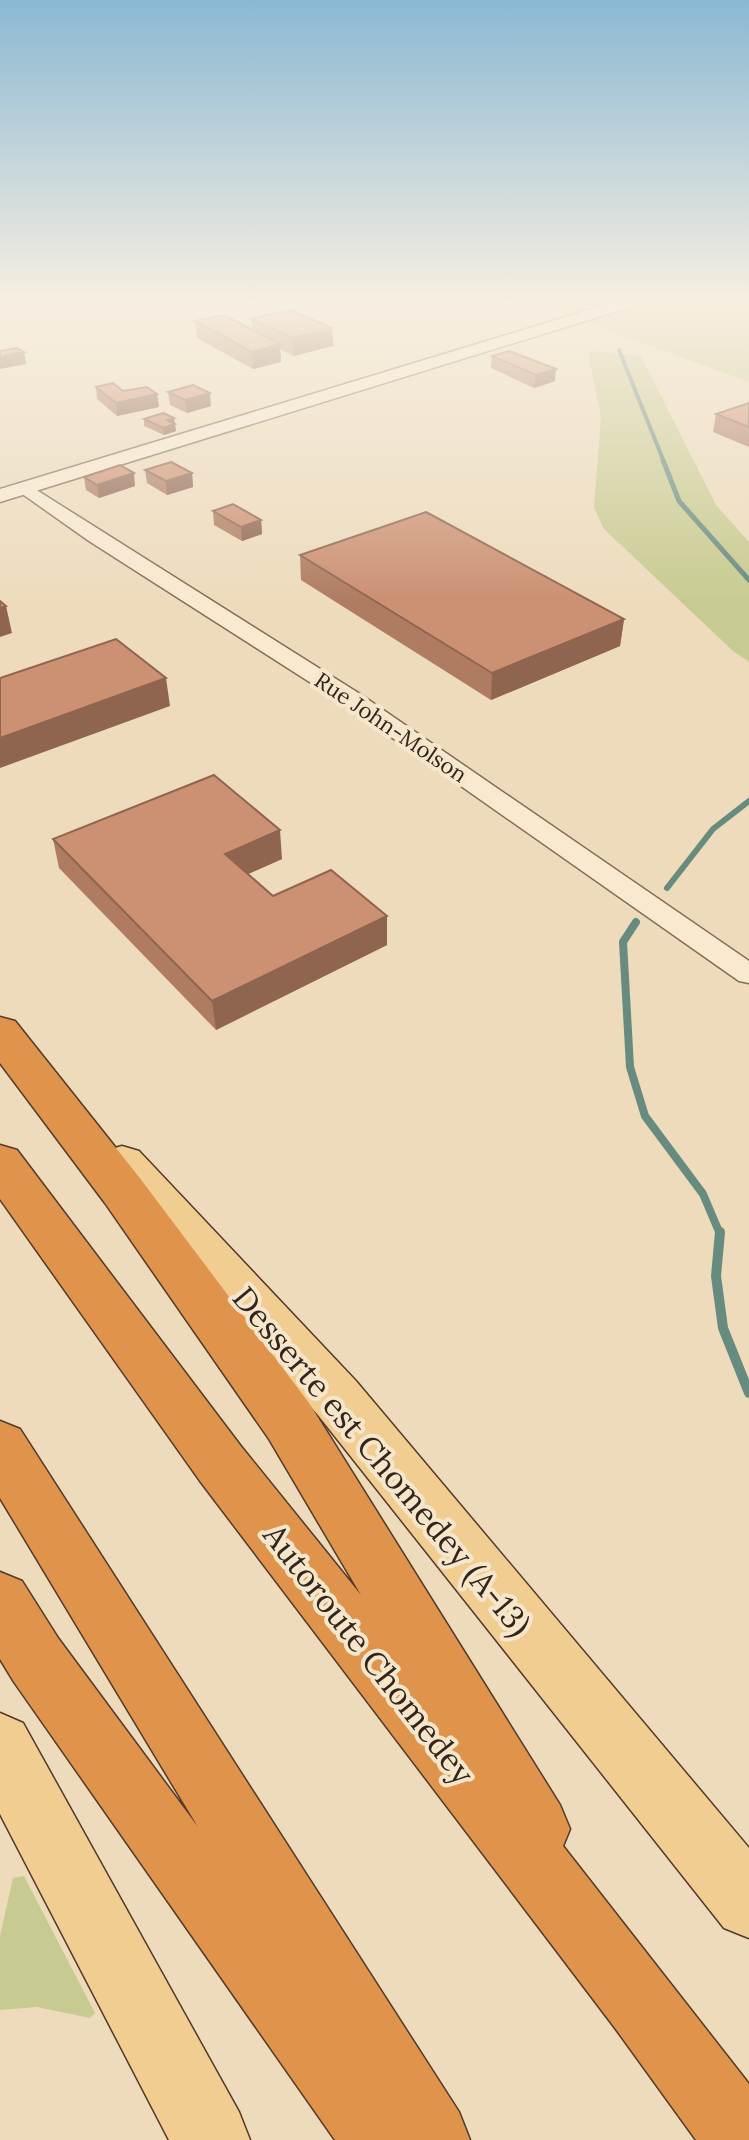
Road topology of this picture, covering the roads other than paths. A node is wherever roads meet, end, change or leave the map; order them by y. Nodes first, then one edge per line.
1 (308, 402) edge
2 (27, 489) junction
3 (0, 496) edge
4 (749, 974) edge
5 (0, 1032) edge
6 (0, 1163) edge
7 (0, 1447) edge
8 (0, 1602) edge
9 (0, 1746) edge
10 (749, 1903) edge
11 (641, 2002) junction
12 (211, 2140) edge
13 (382, 2140) edge
14 (431, 2140) edge
15 (743, 2140) edge

1 - 2 street
2 - 3 street
2 - 4 street, Rue John-Molson
5 - 10 main road, Desserte est Chomedey (A-13)
5 - 11 highway
6 - 11 highway, Autoroute Chomedey
7 - 14 highway
8 - 13 highway
9 - 12 main road
11 - 15 highway, Autoroute Chomedey

